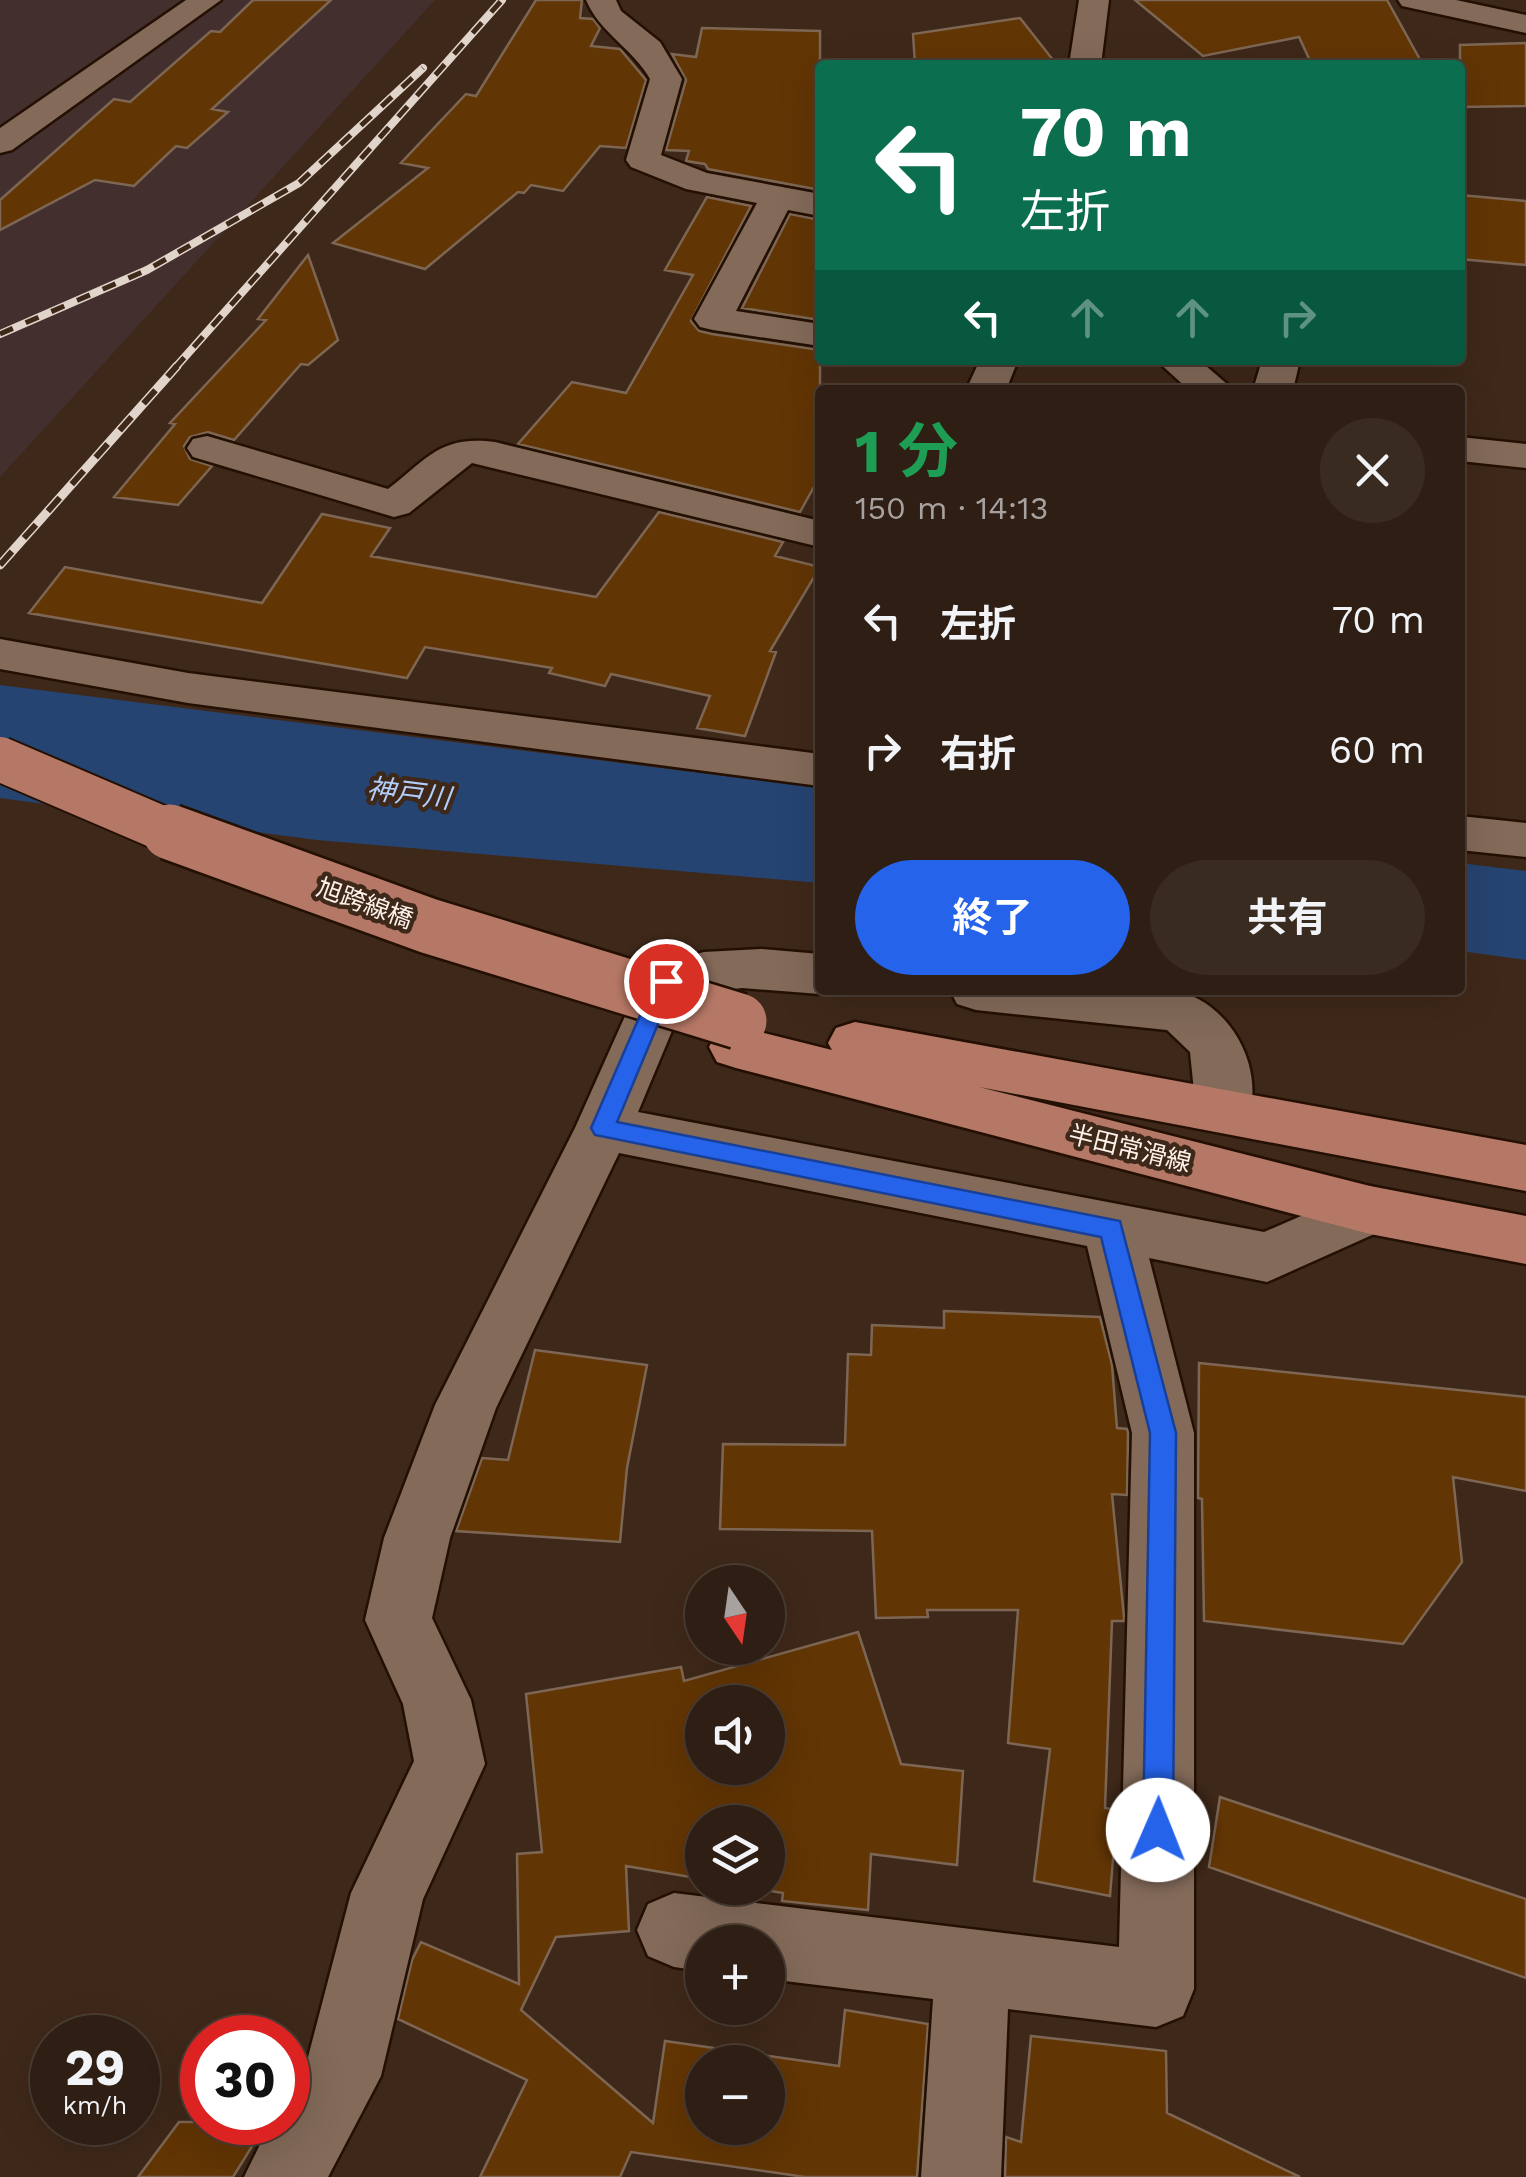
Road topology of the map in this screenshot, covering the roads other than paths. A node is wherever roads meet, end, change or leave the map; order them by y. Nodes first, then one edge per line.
1 (206, 0) edge
2 (601, 0) edge
3 (1094, 0) edge
4 (1413, 0) edge
5 (1526, 24) edge
6 (1085, 60) edge
7 (0, 143) edge
8 (777, 198) junction
9 (815, 204) edge
10 (815, 334) edge
11 (1182, 365) edge
12 (1208, 385) edge
13 (206, 448) dead end
14 (1465, 449) edge
15 (1526, 456) edge
16 (815, 533) edge
17 (0, 654) edge
18 (0, 759) edge
19 (815, 769) edge
20 (0, 785) edge
21 (1465, 834) edge
22 (1526, 840) edge
23 (815, 973) edge
24 (1024, 995) edge
25 (737, 1034) junction
26 (1224, 1111) junction
27 (603, 1128) junction
28 (1526, 1168) edge
29 (1370, 1210) junction
30 (1112, 1228) junction
31 (1526, 1240) edge
32 (674, 1930) dead end
33 (973, 1967) junction
34 (284, 2177) edge
35 (961, 2177) edge

1 - 7 street
2 - 8 street
3 - 6 street
4 - 5 street
8 - 9 street
8 - 10 street
11 - 12 street
13 - 16 street
14 - 15 street
17 - 19 street
18 - 25 main road, 旭跨線橋, bridge
20 - 25 main road, 旭跨線橋
21 - 22 street
23 - 27 street
24 - 26 street
25 - 26 main road, 半田常滑線
25 - 29 main road, 半田常滑線
26 - 28 main road, 半田常滑線
27 - 30 street
27 - 34 street
29 - 30 street
29 - 31 main road, 半田常滑線
30 - 33 street
32 - 33 street
33 - 35 street

